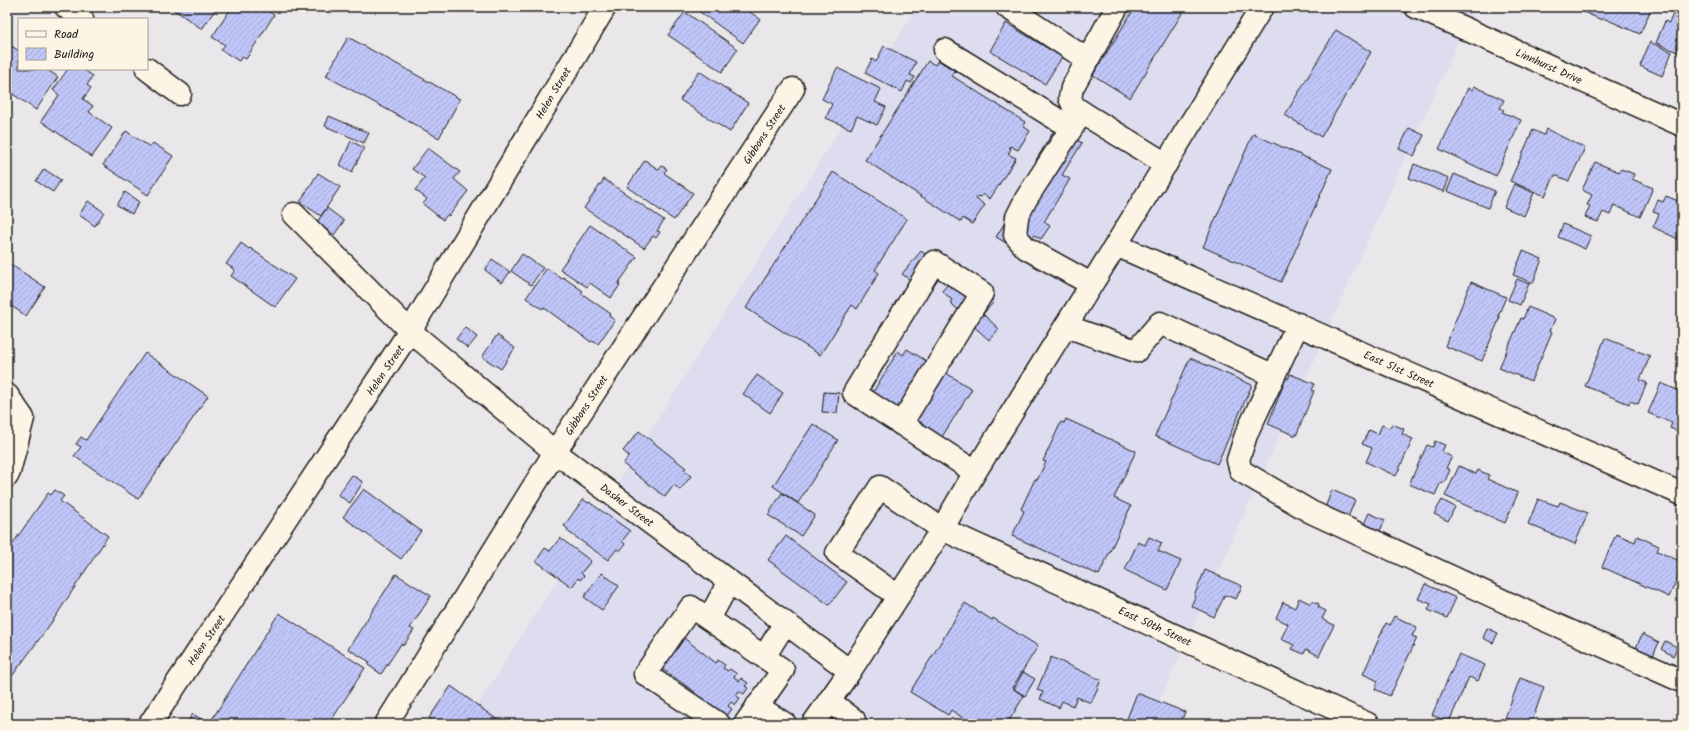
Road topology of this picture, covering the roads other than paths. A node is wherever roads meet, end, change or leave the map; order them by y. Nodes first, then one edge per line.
1 (66, 7) edge
2 (605, 7) edge
3 (1007, 7) edge
4 (1117, 7) edge
5 (1262, 7) edge
6 (1416, 7) edge
7 (81, 18) edge
8 (945, 50) dead end
9 (1088, 60) junction
10 (148, 70) edge
11 (793, 89) dead end
12 (180, 94) dead end
13 (1077, 120) junction
14 (1682, 125) edge
15 (1166, 164) junction
16 (294, 214) dead end
17 (1116, 245) junction
18 (1092, 284) junction
19 (1298, 324) junction
20 (1066, 326) junction
21 (410, 331) junction
22 (1274, 376) junction
23 (7, 395) edge
24 (901, 424) junction
25 (555, 452) junction
26 (975, 472) junction
27 (7, 476) edge
28 (1682, 494) edge
29 (942, 529) junction
30 (729, 582) junction
31 (898, 596) junction
32 (709, 619) junction
33 (785, 623) junction
34 (764, 657) junction
35 (850, 671) junction
36 (1682, 681) edge
37 (829, 702) junction
38 (758, 706) junction
39 (150, 724) edge
40 (386, 724) edge
41 (719, 724) edge
42 (745, 724) edge
43 (785, 724) edge
44 (813, 724) edge
45 (854, 724) edge
46 (1368, 724) edge

1 - 7 street
2 - 21 street, Helen Street
3 - 9 street
4 - 9 street
5 - 15 street
6 - 14 street, Linnhurst Drive
8 - 13 street
9 - 13 street
10 - 12 street
11 - 25 street, Gibbons Street
13 - 15 street
13 - 18 street
15 - 17 street
16 - 21 street, Dasher Street
17 - 18 street
17 - 19 street, East 51st Street
18 - 20 street
19 - 22 street
19 - 28 street, East 51st Street
20 - 22 street
20 - 26 street
21 - 25 street, Dasher Street
21 - 39 street, Helen Street
22 - 36 street
23 - 27 street
24 - 24 street
24 - 26 street
25 - 30 street, Dasher Street
25 - 40 street, Gibbons Street
26 - 29 street
29 - 31 street
29 - 31 street, East 50th Street
29 - 46 street, East 50th Street
30 - 32 street
30 - 33 street, Dasher Street
31 - 35 street
32 - 34 street
32 - 41 street
33 - 34 street
33 - 35 street, Dasher Street
34 - 38 street
35 - 37 street
37 - 44 street
37 - 45 street
38 - 42 street
38 - 43 street

